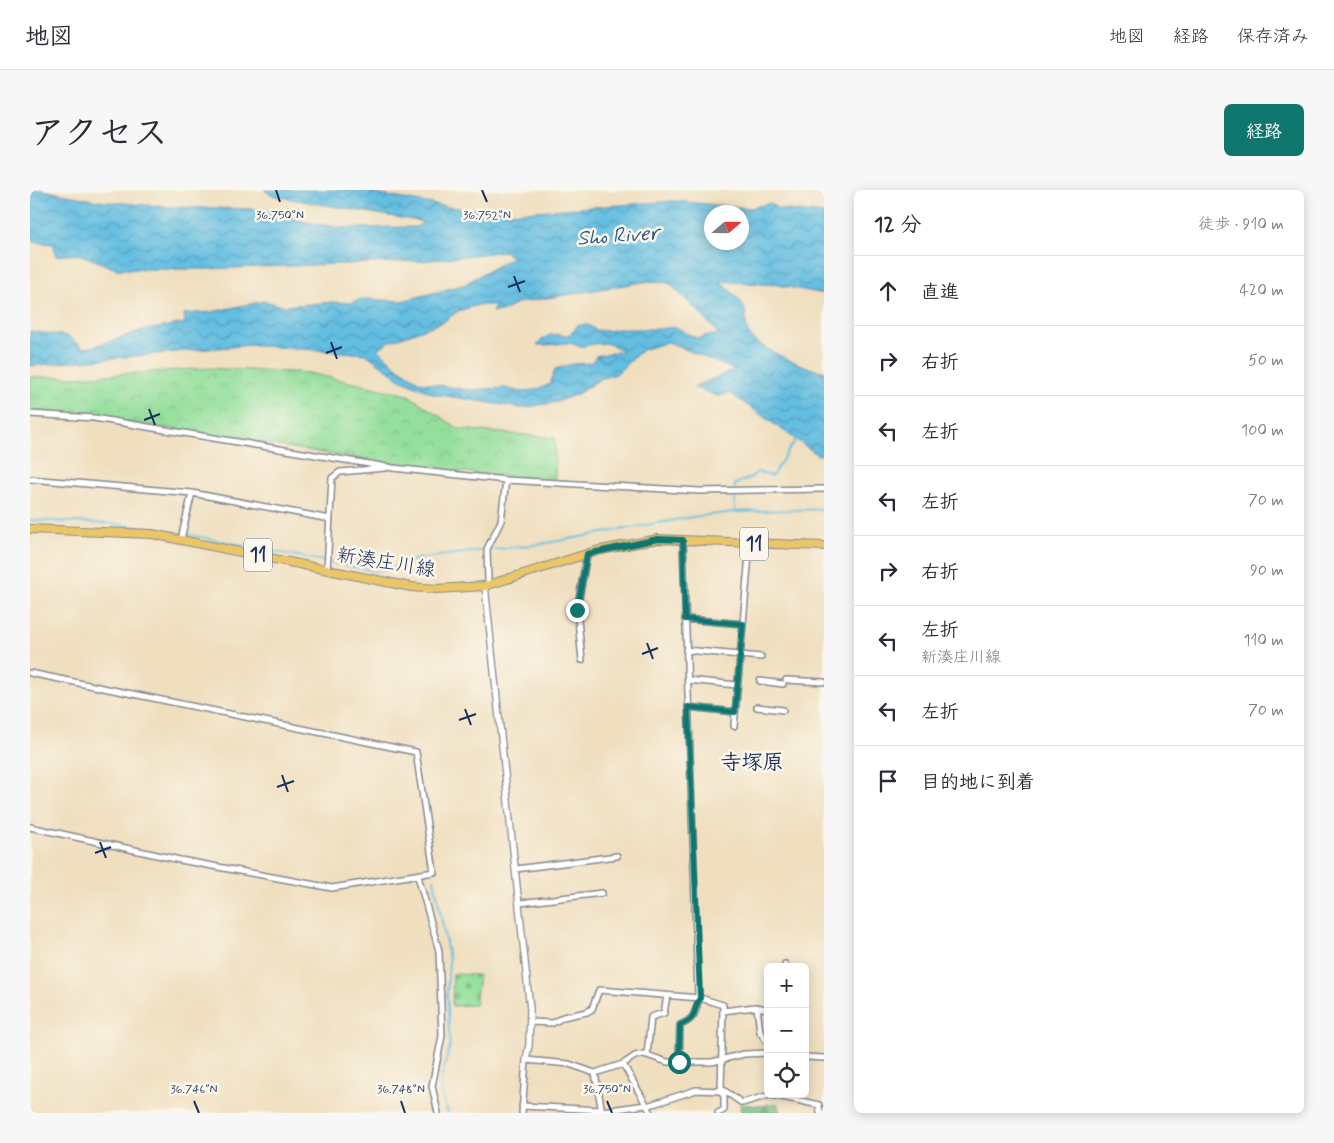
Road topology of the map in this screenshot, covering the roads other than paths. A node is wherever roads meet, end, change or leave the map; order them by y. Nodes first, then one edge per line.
1 (30, 414) edge
2 (393, 468) junction
3 (30, 479) edge
4 (506, 480) junction
5 (824, 489) edge
6 (192, 493) junction
7 (330, 519) junction
8 (30, 529) edge
9 (181, 539) junction
10 (683, 540) junction
11 (750, 544) junction
12 (824, 546) edge
13 (587, 554) junction
14 (327, 570) junction
15 (485, 586) junction
16 (685, 619) junction
17 (743, 624) junction
18 (686, 650) junction
19 (740, 655) junction
20 (761, 657) dead end
21 (582, 660) dead end
22 (30, 673) edge
23 (688, 680) junction
24 (760, 681) dead end
25 (824, 682) edge
26 (737, 684) junction
27 (688, 707) junction
28 (757, 707) dead end
29 (783, 710) dead end
30 (735, 712) junction
31 (734, 726) dead end
32 (30, 827) edge
33 (617, 856) dead end
34 (516, 868) junction
35 (418, 876) junction
36 (602, 893) dead end
37 (520, 903) junction
38 (667, 996) junction
39 (699, 998) junction
40 (757, 1007) junction
41 (764, 1008) edge
42 (723, 1011) junction
43 (530, 1022) junction
44 (764, 1038) edge
45 (764, 1052) edge
46 (647, 1055) junction
47 (809, 1057) edge
48 (824, 1058) edge
49 (526, 1060) junction
50 (722, 1061) junction
51 (679, 1062) junction
52 (624, 1064) junction
53 (595, 1074) junction
54 (722, 1090) junction
55 (764, 1096) edge
56 (793, 1098) edge
57 (647, 1105) junction
58 (522, 1106) junction
59 (602, 1111) edge
60 (438, 1113) edge
61 (522, 1113) edge
62 (651, 1113) edge
63 (718, 1113) edge
64 (820, 1113) edge

1 - 2 street
2 - 4 street
2 - 7 street
3 - 6 street
4 - 5 street
4 - 15 street
6 - 7 street
6 - 9 street
7 - 14 street
8 - 9 main road, 新湊庄川線 / 11
9 - 14 main road, 新湊庄川線 / 11
10 - 11 main road, 新湊庄川線 / 11
10 - 13 main road, 新湊庄川線 / 11
10 - 16 street
11 - 12 main road, 新湊庄川線 / 11
11 - 17 street
13 - 15 main road, 新湊庄川線 / 11
13 - 21 street
14 - 15 main road, 新湊庄川線 / 11
15 - 34 street
16 - 17 street
16 - 18 street
17 - 19 street
18 - 19 street
18 - 23 street
19 - 20 street
19 - 26 street
22 - 35 street
23 - 26 street
23 - 27 street
24 - 25 street
26 - 30 street
27 - 30 street
27 - 39 street
28 - 29 street
30 - 31 street
32 - 35 street
33 - 34 street
34 - 37 street
35 - 60 street
36 - 37 street
37 - 43 street
38 - 39 street
38 - 43 street
38 - 46 street
39 - 42 street
39 - 51 street
40 - 41 street
40 - 42 street
40 - 44 street
42 - 50 street
43 - 49 street
45 - 50 street
46 - 51 street
46 - 52 street
47 - 48 street
49 - 53 street
49 - 58 street
50 - 51 street
50 - 54 street
52 - 53 street
52 - 57 street
53 - 59 street
54 - 55 street
54 - 57 street
54 - 63 street
56 - 64 street
57 - 59 street
57 - 62 street
58 - 59 street
58 - 61 street

